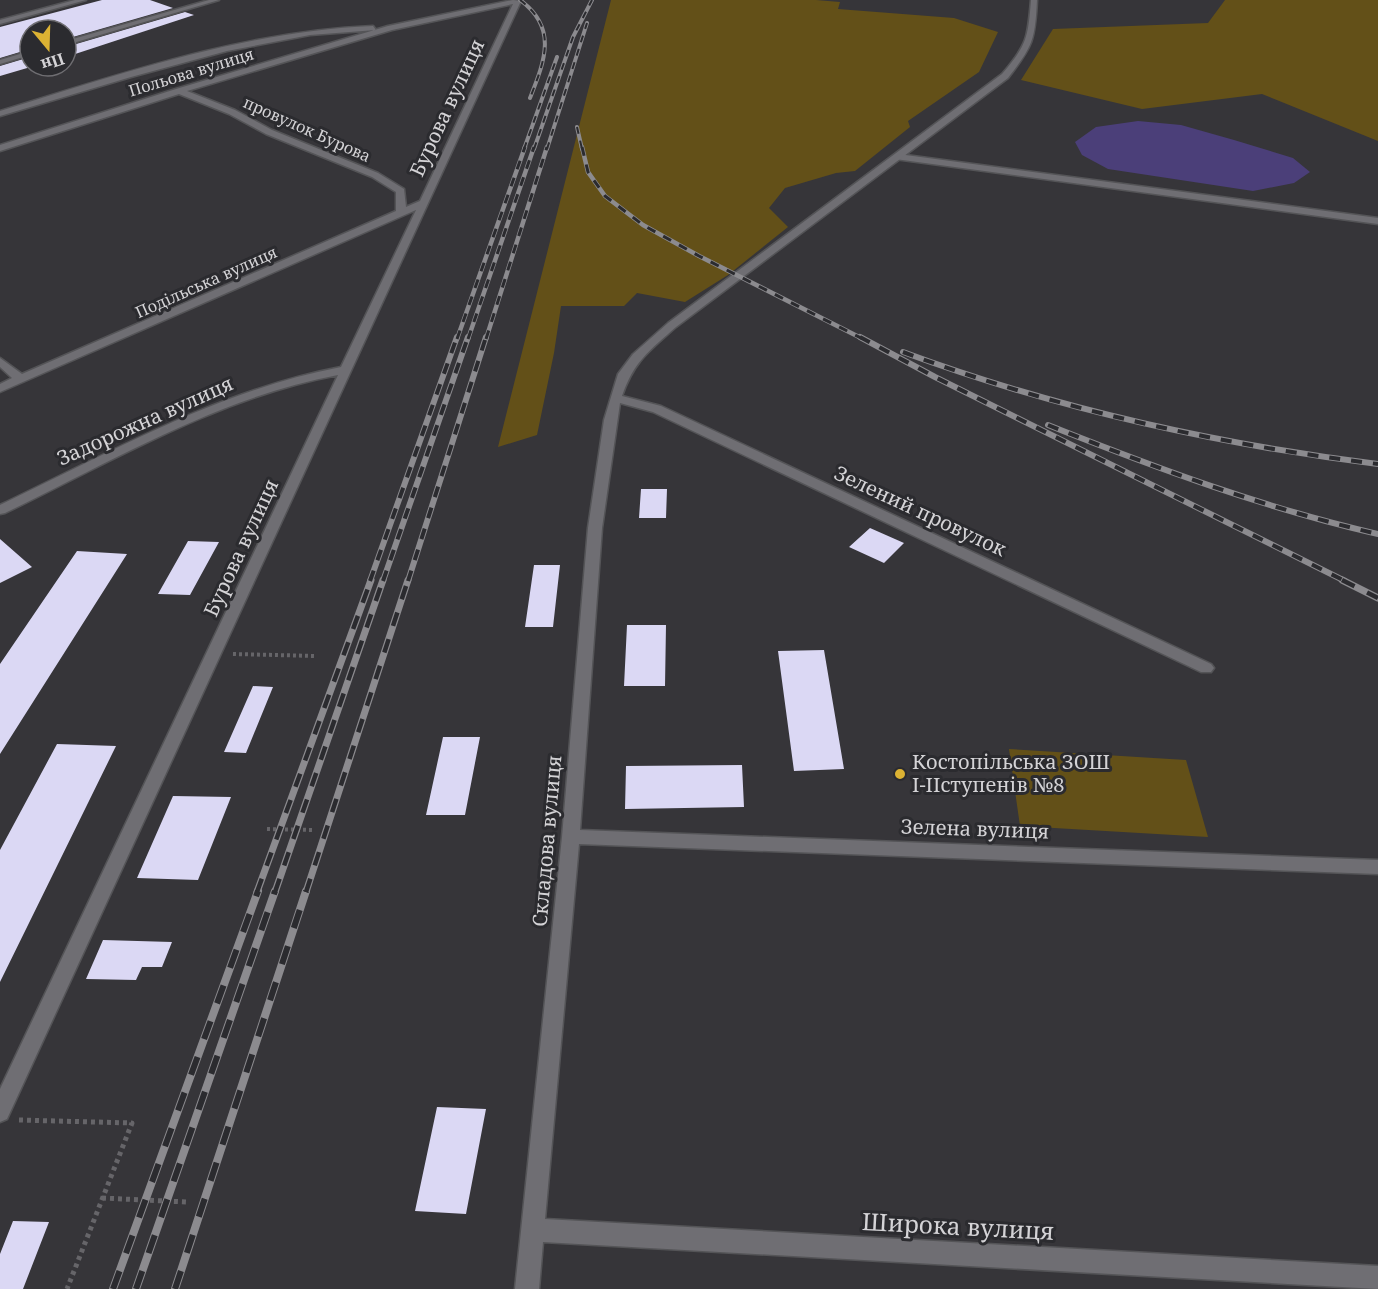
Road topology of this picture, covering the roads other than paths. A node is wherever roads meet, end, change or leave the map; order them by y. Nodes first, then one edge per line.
1 (83, 0) edge
2 (216, 0) edge
3 (1034, 0) edge
4 (516, 1) edge
5 (0, 22) edge
6 (391, 28) junction
7 (78, 40) edge
8 (18, 57) edge
9 (0, 62) edge
10 (179, 91) junction
11 (0, 114) edge
12 (0, 148) edge
13 (898, 157) junction
14 (423, 203) junction
15 (401, 213) junction
16 (1378, 221) edge
17 (0, 361) edge
18 (345, 370) junction
19 (20, 379) junction
20 (0, 388) edge
21 (615, 398) junction
22 (0, 510) edge
23 (1206, 668) dead end
24 (571, 837) junction
25 (1378, 867) edge
26 (6, 1116) edge
27 (534, 1230) junction
28 (1378, 1278) edge
29 (527, 1289) edge

1 - 5 street
2 - 7 street
3 - 13 street, Складова вулиця
4 - 6 street
4 - 14 street, Бурова вулиця
6 - 10 street, Польова вулиця
6 - 11 street
8 - 9 street
10 - 12 street, Польова вулиця
10 - 15 street, провулок Бурова
13 - 16 street
13 - 21 street, Складова вулиця
14 - 15 street, Подільська вулиця
14 - 18 street, Бурова вулиця
15 - 19 street, Подільська вулиця
17 - 19 street
18 - 22 street, Задорожна вулиця
18 - 26 street, Бурова вулиця
19 - 20 street, Подільська вулиця
21 - 23 street, Зелений провулок
21 - 24 street, Складова вулиця
24 - 25 street, Зелена вулиця
24 - 27 street, Складова вулиця
27 - 28 street, Широка вулиця
27 - 29 street, Складова вулиця

